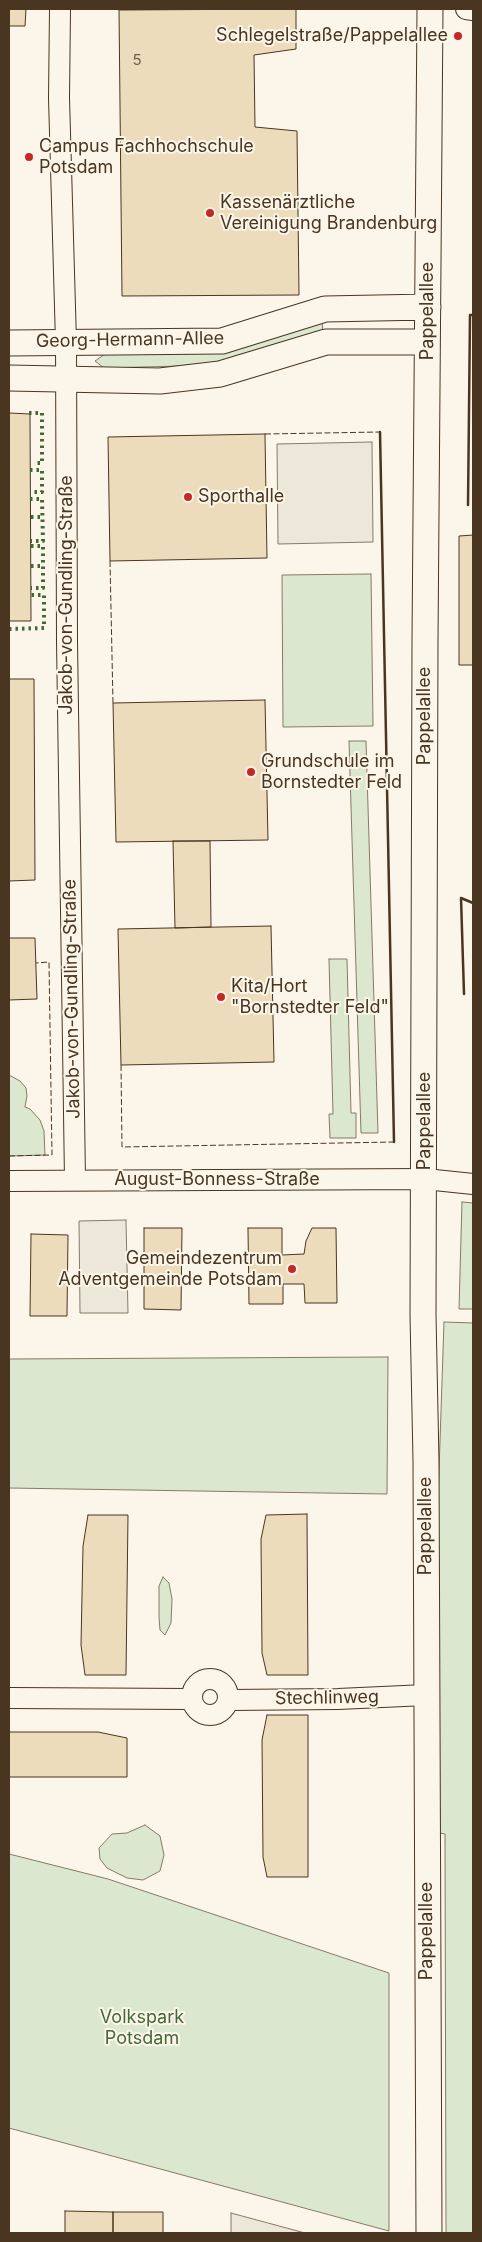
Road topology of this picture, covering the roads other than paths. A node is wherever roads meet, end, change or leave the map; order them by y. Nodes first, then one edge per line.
1 (60, 9) edge
2 (430, 9) edge
3 (466, 9) edge
4 (473, 10) edge
5 (428, 307) junction
6 (66, 342) junction
7 (428, 342) junction
8 (9, 343) edge
9 (9, 378) edge
10 (66, 378) junction
11 (425, 1179) junction
12 (75, 1180) junction
13 (9, 1181) edge
14 (473, 1184) edge
15 (426, 1695) junction
16 (9, 1698) edge
17 (192, 1699) junction
18 (229, 1700) junction
19 (430, 2233) edge

1 - 6 street, Jakob-von-Gundling-Straße
2 - 5 street, Pappelallee
3 - 4 street
5 - 6 street, Georg-Hermann-Allee
5 - 7 street, Pappelallee
6 - 8 street, Georg-Hermann-Allee
6 - 10 street, Jakob-von-Gundling-Straße
7 - 10 street, Georg-Hermann-Allee
7 - 11 street, Pappelallee
9 - 10 street, Georg-Hermann-Allee
10 - 12 street, Jakob-von-Gundling-Straße
11 - 12 street, August-Bonness-Straße
11 - 14 street, August-Bonness-Straße
11 - 15 street, Pappelallee
12 - 13 street, August-Bonness-Straße
15 - 18 street, Stechlinweg
15 - 19 street, Pappelallee
16 - 17 street
17 - 18 street
17 - 18 street

